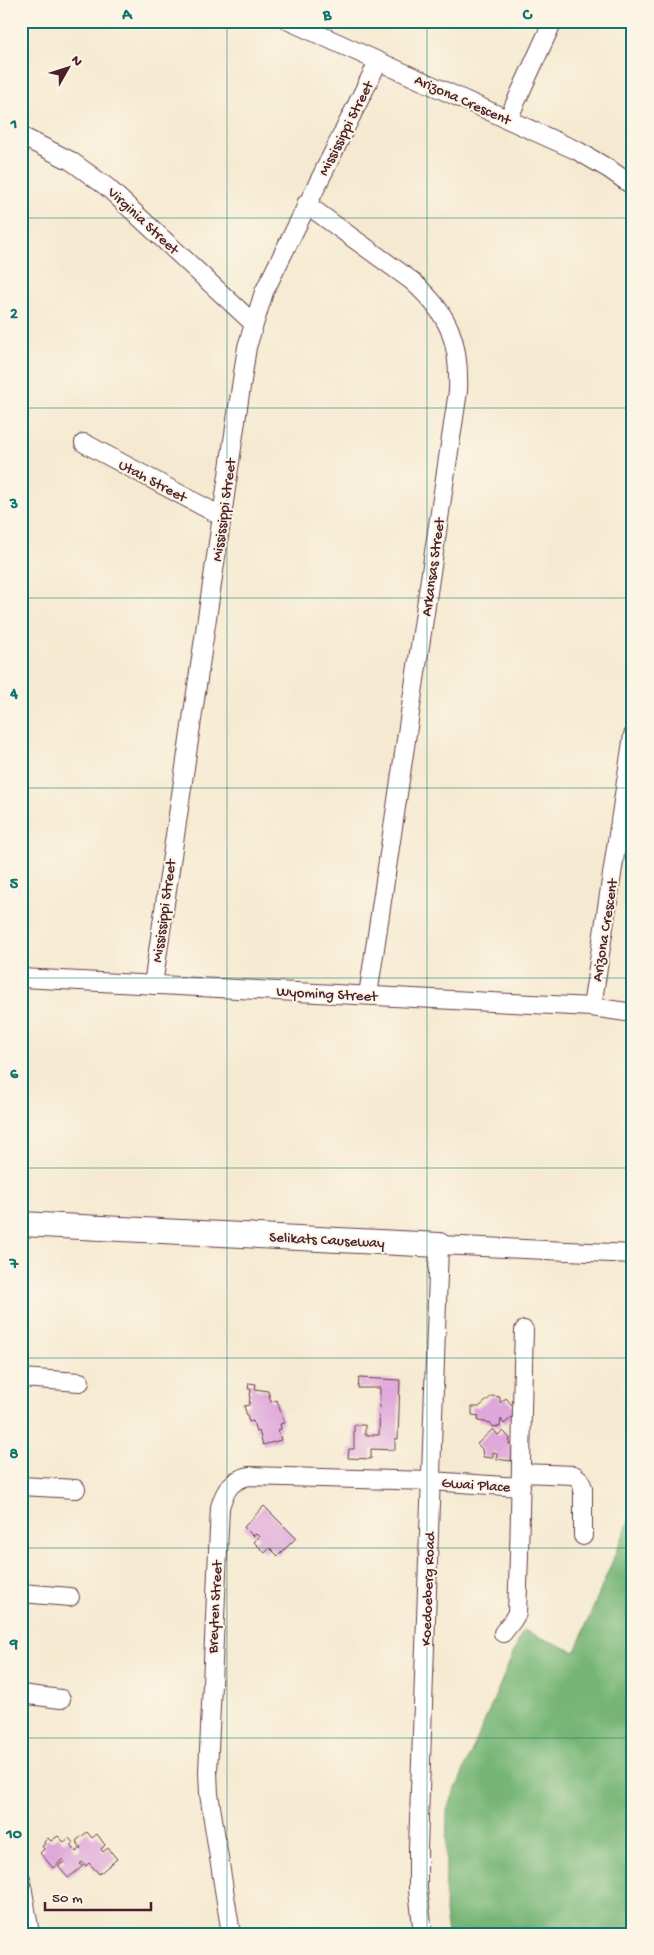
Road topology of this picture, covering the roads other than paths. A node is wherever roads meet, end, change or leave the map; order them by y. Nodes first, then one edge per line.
1 (289, 21) edge
2 (553, 21) edge
3 (378, 62) junction
4 (508, 119) junction
5 (21, 136) edge
6 (633, 186) edge
7 (306, 204) junction
8 (253, 323) junction
9 (84, 443) dead end
10 (221, 516) junction
11 (633, 735) edge
12 (21, 978) edge
13 (153, 985) junction
14 (368, 995) junction
15 (592, 1007) junction
16 (633, 1013) edge
17 (21, 1224) edge
18 (439, 1245) junction
19 (633, 1254) edge
20 (524, 1330) dead end
21 (21, 1378) edge
22 (80, 1382) dead end
23 (522, 1480) junction
24 (430, 1481) junction
25 (21, 1486) edge
26 (76, 1490) dead end
27 (583, 1536) dead end
28 (21, 1593) edge
29 (70, 1596) dead end
30 (503, 1633) dead end
31 (21, 1694) edge
32 (61, 1699) dead end
33 (21, 1878) edge
34 (30, 1934) edge
35 (231, 1934) edge
36 (423, 1934) edge

1 - 3 street, Arizona Crescent
2 - 4 street
3 - 4 street, Arizona Crescent
3 - 7 street, Mississippi Street
4 - 6 street, Arizona Crescent
5 - 8 street, Virginia Street
7 - 8 street, Mississippi Street
7 - 14 street, Arkansas Street
8 - 10 street, Mississippi Street
9 - 10 street, Utah Street
10 - 13 street, Mississippi Street
11 - 15 street, Arizona Crescent
12 - 13 street, Wyoming Street
13 - 14 street, Wyoming Street
14 - 15 street, Wyoming Street
15 - 16 street, Wyoming Street
17 - 18 street, Selikats Causeway
18 - 19 street, Selikats Causeway
18 - 24 street, Koedoeberg Road
20 - 23 street
21 - 22 street
23 - 24 street, Gwai Place
23 - 27 street, Gwai Place
23 - 30 street
24 - 35 street, Breyten Street
24 - 36 street, Koedoeberg Road
25 - 26 street
28 - 29 street
31 - 32 street
33 - 34 street

